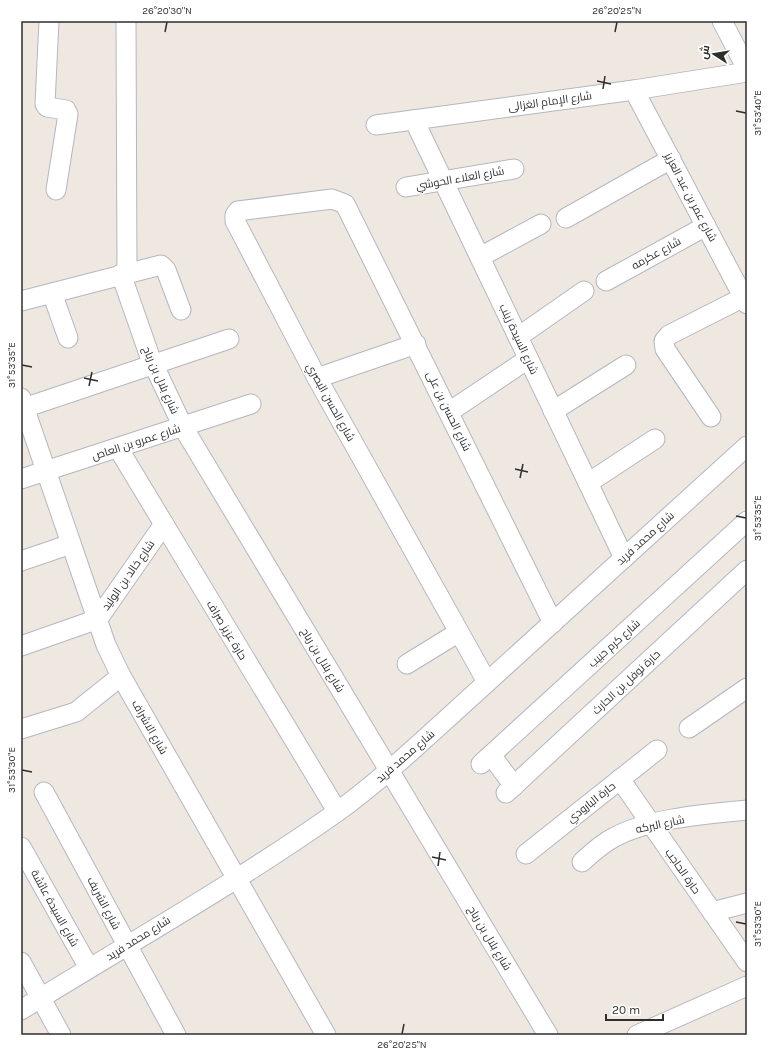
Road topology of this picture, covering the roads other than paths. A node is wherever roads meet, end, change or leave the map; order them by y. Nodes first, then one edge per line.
1 (49, 21) edge
2 (126, 21) edge
3 (722, 21) edge
4 (747, 71) edge
5 (634, 90) junction
6 (414, 120) junction
7 (376, 125) dead end
8 (671, 160) junction
9 (514, 168) dead end
10 (443, 181) junction
11 (406, 187) dead end
12 (56, 190) dead end
13 (342, 202) joint
14 (566, 218) dead end
15 (541, 224) dead end
16 (706, 226) junction
17 (480, 257) junction
18 (124, 274) junction
19 (606, 281) dead end
20 (584, 291) dead end
21 (52, 293) junction
22 (745, 300) edge
23 (21, 301) edge
24 (181, 310) dead end
25 (518, 337) junction
26 (68, 338) dead end
27 (229, 339) dead end
28 (416, 344) junction
29 (528, 359) junction
30 (153, 365) junction
31 (626, 365) dead end
32 (317, 378) junction
33 (251, 404) dead end
34 (22, 405) edge
35 (553, 411) junction
36 (449, 412) junction
37 (710, 417) dead end
38 (183, 427) junction
39 (654, 439) dead end
40 (747, 446) edge
41 (118, 448) junction
42 (46, 471) junction
43 (21, 479) edge
44 (588, 483) junction
45 (747, 521) edge
46 (164, 524) junction
47 (71, 544) junction
48 (624, 558) junction
49 (21, 561) edge
50 (747, 570) edge
51 (98, 619) junction
52 (553, 623) junction
53 (459, 632) junction
54 (21, 646) edge
55 (407, 664) dead end
56 (121, 676) junction
57 (488, 682) junction
58 (747, 688) edge
59 (689, 728) dead end
60 (21, 729) edge
61 (657, 750) dead end
62 (389, 770) junction
63 (620, 779) junction
64 (510, 790) joint
65 (44, 792) dead end
66 (747, 810) edge
67 (337, 811) junction
68 (651, 824) junction
69 (21, 847) edge
70 (526, 854) dead end
71 (582, 862) dead end
72 (237, 878) junction
73 (747, 903) edge
74 (712, 912) junction
75 (127, 945) junction
76 (21, 962) edge
77 (747, 962) edge
78 (89, 968) junction
79 (747, 986) edge
80 (41, 998) junction
81 (21, 1010) edge
82 (61, 1035) edge
83 (176, 1035) edge
84 (326, 1035) edge
85 (548, 1035) edge
86 (637, 1035) edge

1 - 12 street
2 - 18 street, شارع بلال بن رباح
3 - 4 street
4 - 5 street, شارع الإمام الغزالى
5 - 6 street, شارع الإمام الغزالى
5 - 8 street, شارع عمر بن عبد العزيز
6 - 7 street, شارع الإمام الغزالى
6 - 10 street, شارع السيدة زينب
8 - 14 street
8 - 16 street, شارع عمر بن عبد العزيز
9 - 10 street, شارع العلاء الحوشي
10 - 11 street, شارع العلاء الحوشي
10 - 17 street, شارع السيدة زينب
13 - 28 street, شارع الحسن بن على
13 - 32 street, شارع الحسن البصري
15 - 17 street
16 - 19 street, شارع عكرمه
16 - 22 street, شارع عمر بن عبد العزيز
17 - 25 street, شارع السيدة زينب
18 - 21 street
18 - 24 street
18 - 30 street, شارع بلال بن رباح
20 - 25 street
21 - 23 street
21 - 26 street
22 - 37 street
25 - 29 street, شارع السيدة زينب
27 - 30 street
28 - 32 street
28 - 36 street, شارع الحسن بن على
29 - 35 street, شارع السيدة زينب
29 - 36 street
30 - 34 street
30 - 38 street, شارع بلال بن رباح
31 - 35 street
32 - 53 street, شارع الحسن البصري
33 - 38 street, شارع عمرو بن العاص
34 - 42 street, شارع الاشراف
35 - 44 street, شارع السيدة زينب
36 - 52 street, شارع الحسن بن على
38 - 41 street, شارع عمرو بن العاص
38 - 62 street, شارع بلال بن رباح
39 - 44 street
40 - 48 street, شارع محمد فريد
41 - 42 street, شارع عمرو بن العاص
41 - 46 street, حارة عزيز صراف
42 - 43 street, شارع عمرو بن العاص
42 - 47 street, شارع الاشراف
44 - 48 street, شارع السيدة زينب
45 - 64 street, شارع كرم حبيب
46 - 51 street, شارع خالد بن الوليد
46 - 67 street, حارة عزيز صراف
47 - 49 street
47 - 51 street, شارع الاشراف
48 - 52 street, شارع محمد فريد
50 - 64 street, حارة نوفل بن الحارث
51 - 54 street, شارع خالد بن الوليد
51 - 56 street, شارع الاشراف
52 - 57 street, شارع محمد فريد
53 - 55 street
53 - 57 street, شارع الحسن البصري
56 - 60 street
56 - 72 street, شارع الاشراف
57 - 62 street, شارع محمد فريد
58 - 59 street
61 - 63 street, حارة البارودي
62 - 67 street, شارع محمد فريد
62 - 85 street, شارع بلال بن رباح
63 - 68 street, حارة الحاجب
63 - 70 street, حارة البارودي
65 - 75 street, شارع الشريف
66 - 68 street, شارع البركه
67 - 72 street, شارع محمد فريد
68 - 71 street, شارع البركه
68 - 74 street, حارة الحاجب
69 - 78 street, شارع السيدة عائشة
72 - 75 street, شارع محمد فريد
72 - 84 street, شارع الاشراف
73 - 74 street
74 - 77 street, حارة الحاجب
75 - 78 street, شارع محمد فريد
75 - 83 street, شارع الشريف
76 - 80 street
78 - 80 street, شارع محمد فريد
79 - 86 street
80 - 81 street, شارع محمد فريد
80 - 82 street

